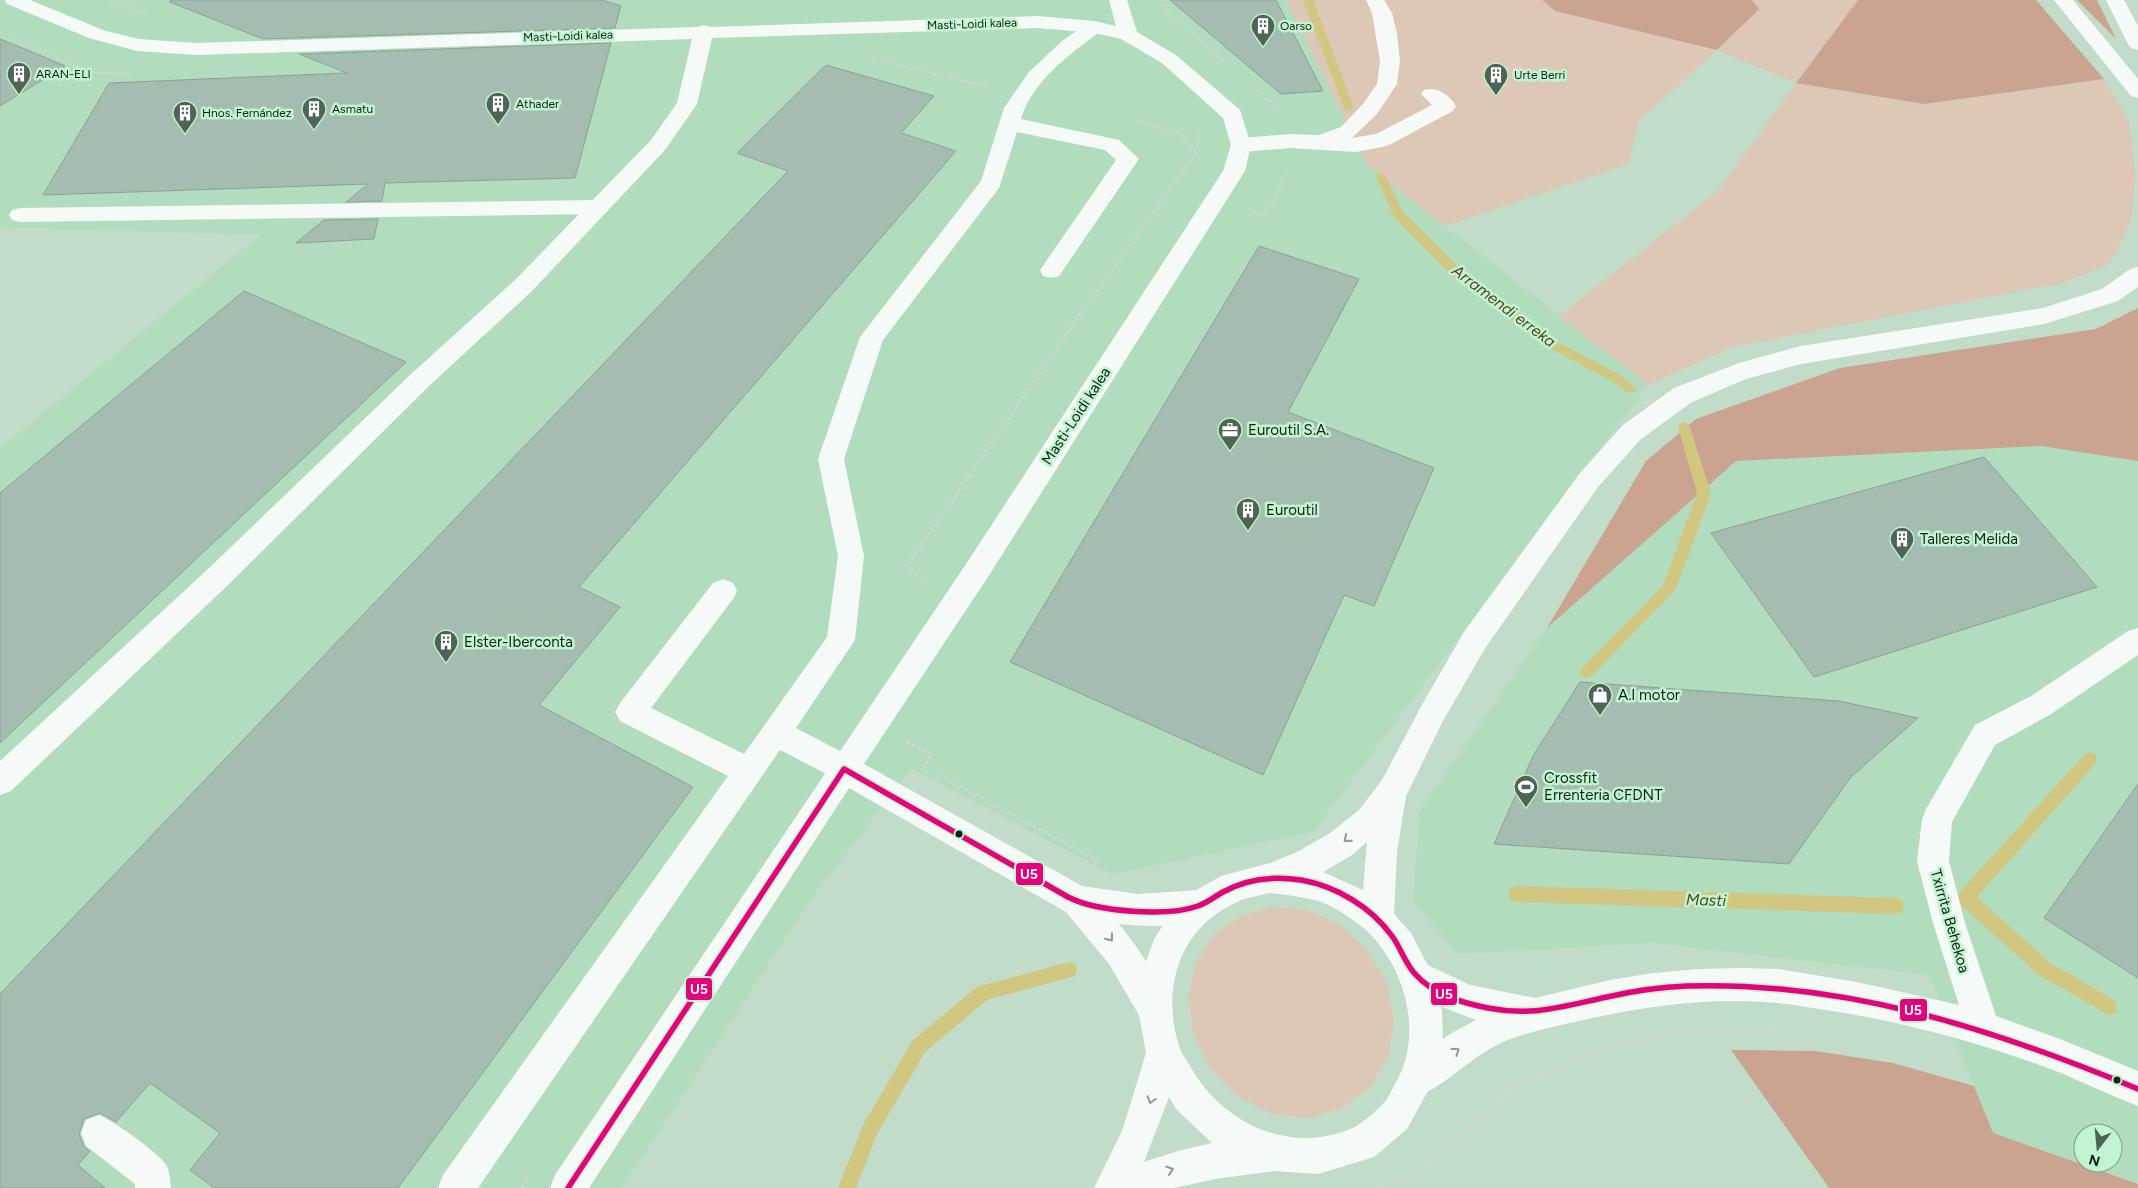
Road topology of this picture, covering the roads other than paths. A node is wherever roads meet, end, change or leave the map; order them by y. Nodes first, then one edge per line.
1 (14, 0) edge
2 (1118, 0) edge
3 (1376, 0) edge
4 (2063, 0) edge
5 (2115, 0) edge
6 (1094, 27) junction
7 (704, 31) junction
8 (1128, 35) junction
9 (2138, 44) edge
10 (2138, 92) edge
11 (1431, 94) dead end
12 (1008, 123) junction
13 (1321, 142) junction
14 (1241, 145) junction
15 (598, 207) junction
16 (20, 215) dead end
17 (1051, 270) dead end
18 (2138, 275) edge
19 (723, 591) dead end
20 (2138, 640) edge
21 (776, 733) junction
22 (844, 769) junction
23 (749, 772) junction
24 (0, 781) edge
25 (1392, 790) junction
26 (1270, 878) junction
27 (1077, 902) junction
28 (1198, 906) junction
29 (1378, 920) junction
30 (1415, 976) junction
31 (1155, 1010) junction
32 (1537, 1014) junction
33 (1983, 1029) junction
34 (1163, 1052) junction
35 (1417, 1080) junction
36 (2138, 1089) edge
37 (100, 1133) dead end
38 (1273, 1153) junction
39 (153, 1188) edge
40 (456, 1188) edge
41 (568, 1188) edge
42 (1112, 1188) edge
43 (1125, 1188) edge

1 - 7 street, Masti-Loidi kalea
2 - 8 street
3 - 13 street
4 - 10 street
5 - 9 street
6 - 7 street, Masti-Loidi kalea
6 - 8 street, Masti-Loidi kalea
6 - 12 street
7 - 15 street
8 - 14 street, Masti-Loidi kalea
11 - 13 street
12 - 17 street
12 - 21 street
13 - 14 street
14 - 22 street, Masti-Loidi kalea
15 - 16 street
15 - 24 street
18 - 25 street
19 - 23 street
20 - 33 street, Txirrita Behekoa
21 - 22 street
21 - 23 street
22 - 27 street
22 - 41 street, Masti-Loidi kalea
23 - 40 street
25 -> 26 street
25 - 29 street
26 - 28 street
26 - 29 street
27 - 28 street
27 -> 31 street
28 - 31 street
29 - 30 street
30 - 32 street
30 - 35 street
31 - 34 street
32 - 33 street
35 -> 32 street
33 - 36 street
34 - 38 street
34 -> 42 street
35 - 38 street
37 - 39 street
43 -> 38 street

